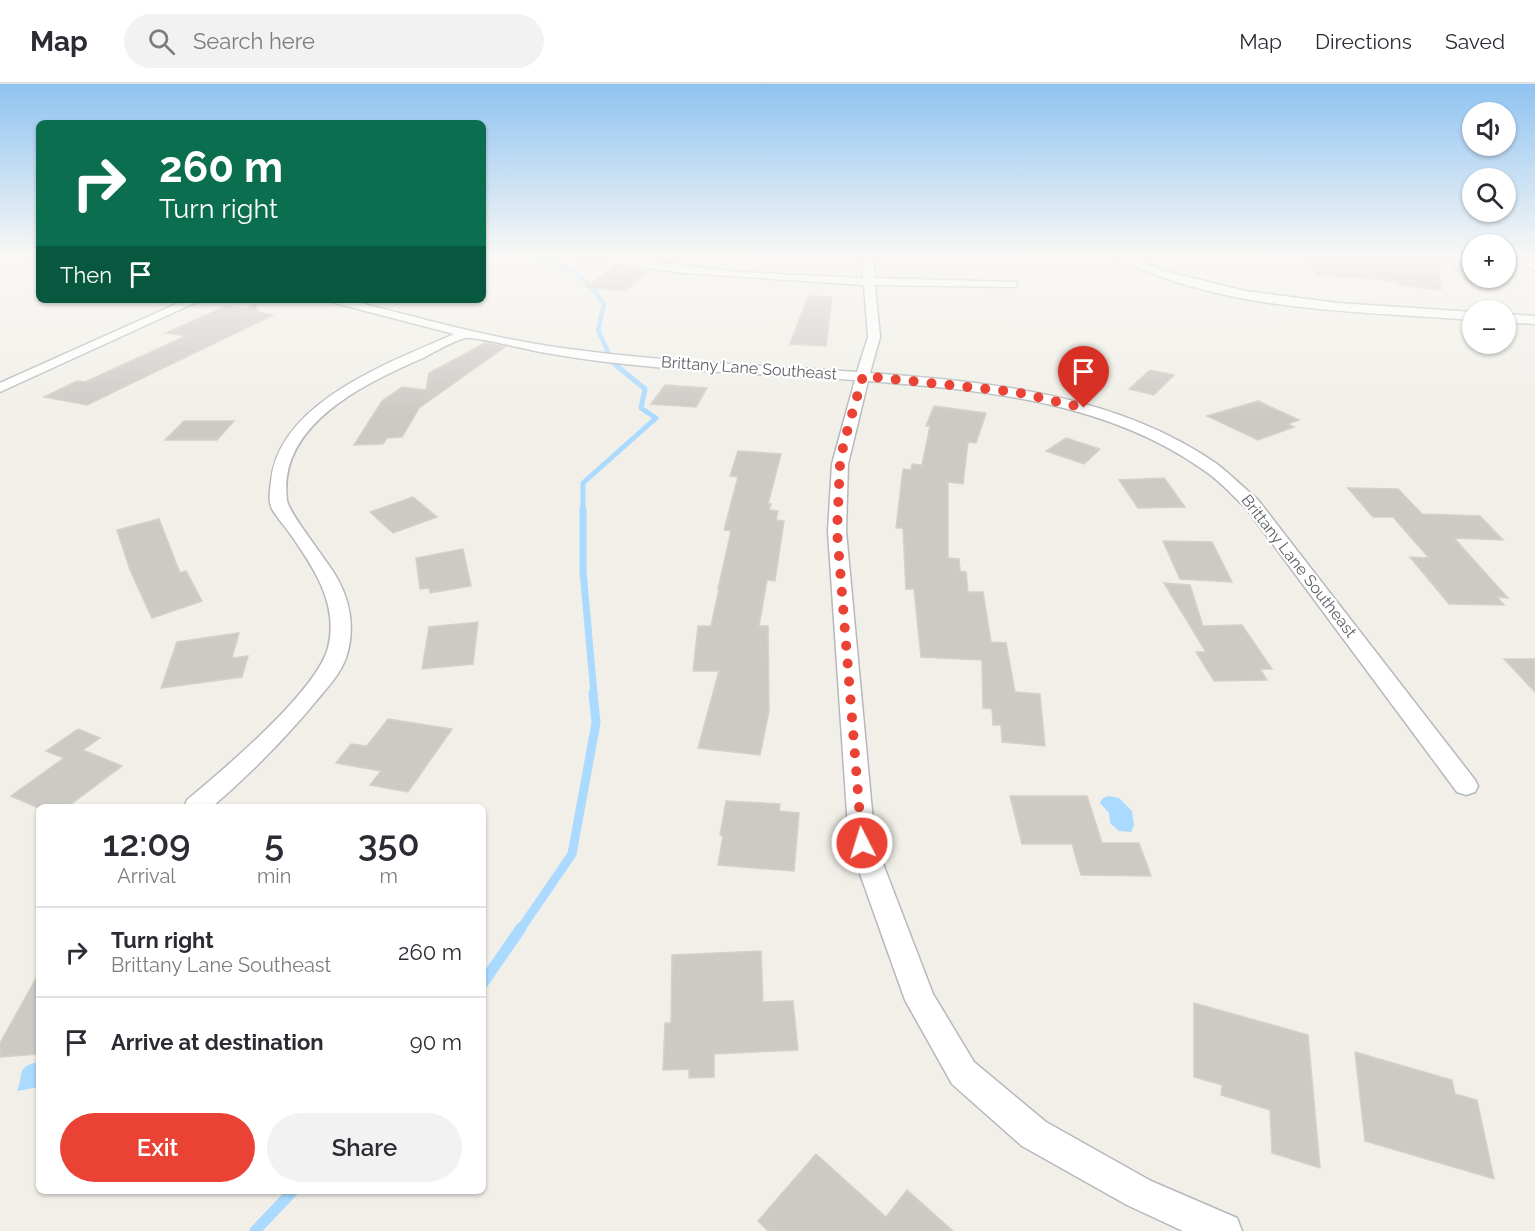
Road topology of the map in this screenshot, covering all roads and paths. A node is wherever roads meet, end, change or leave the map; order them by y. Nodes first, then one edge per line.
1 (176, 309) edge
2 (367, 309) edge
3 (873, 309) edge
4 (1380, 309) edge
5 (1462, 315) edge
6 (1516, 319) edge
7 (1535, 320) edge
8 (464, 334) junction
9 (863, 376) junction
10 (0, 388) edge
11 (1466, 786) dead end
12 (199, 804) edge
13 (1224, 1231) edge

1 - 10 street
2 - 8 street, Brittany Lane Southeast
3 - 9 street
4 - 5 street
6 - 7 street
8 - 9 street, Brittany Lane Southeast
8 - 12 street
9 - 11 street, Brittany Lane Southeast
9 - 13 street

